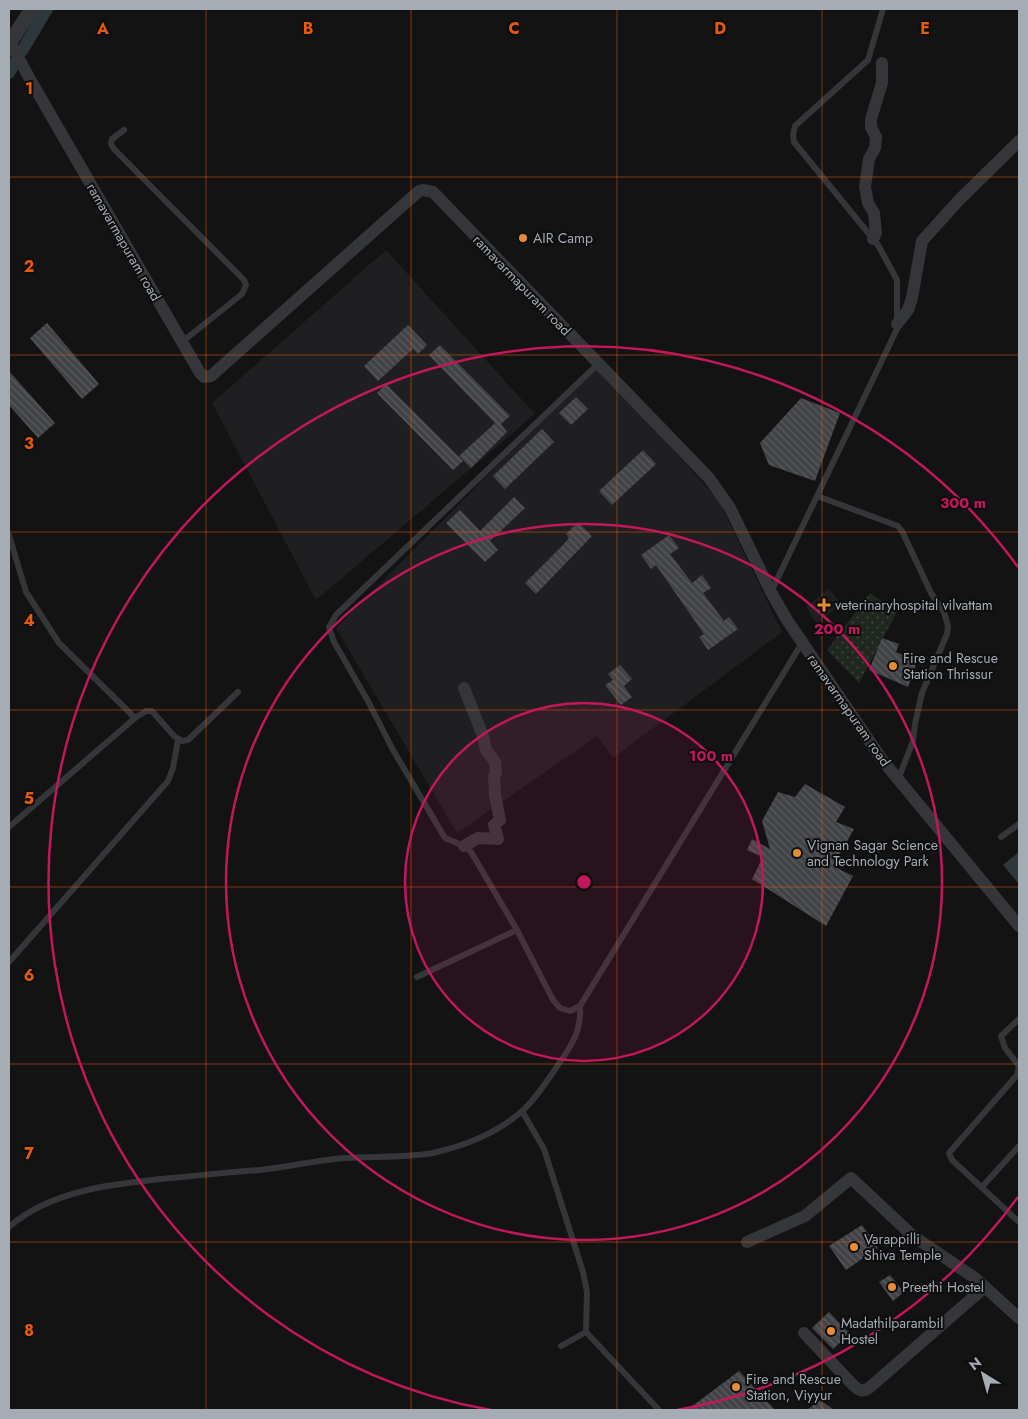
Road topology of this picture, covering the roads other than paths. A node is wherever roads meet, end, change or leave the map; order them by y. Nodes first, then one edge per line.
1 (32, 9) edge
2 (883, 9) edge
3 (10, 43) edge
4 (882, 63) dead end
5 (124, 130) dead end
6 (1019, 142) edge
7 (873, 239) junction
8 (897, 324) junction
9 (182, 342) junction
10 (599, 363) junction
11 (817, 496) junction
12 (9, 535) edge
13 (771, 592) junction
14 (802, 643) junction
15 (464, 688) dead end
16 (238, 692) dead end
17 (135, 718) junction
18 (178, 740) junction
19 (898, 780) junction
20 (1019, 824) edge
21 (9, 827) edge
22 (1001, 837) dead end
23 (464, 846) junction
24 (1019, 926) edge
25 (516, 930) junction
26 (9, 962) edge
27 (417, 977) dead end
28 (580, 1006) junction
29 (1019, 1019) edge
30 (522, 1111) junction
31 (1019, 1146) edge
32 (982, 1188) junction
33 (1019, 1222) edge
34 (9, 1227) edge
35 (747, 1242) dead end
36 (985, 1286) junction
37 (1019, 1318) edge
38 (586, 1332) junction
39 (804, 1333) dead end
40 (562, 1346) dead end
41 (659, 1410) edge

1 - 3 street
2 - 7 lane
3 - 9 street, ramavarmapuram road
4 - 7 street
5 - 9 lane
6 - 8 street
7 - 8 lane
8 - 11 lane
9 - 10 street, ramavarmapuram road
10 - 13 street, ramavarmapuram road
10 - 23 lane
11 - 13 lane
11 - 19 lane
12 - 17 lane
13 - 14 street, ramavarmapuram road
14 - 19 street, ramavarmapuram road
14 - 28 lane
15 - 23 street
16 - 18 lane
17 - 18 lane
17 - 21 lane
18 - 26 lane
19 - 24 street, ramavarmapuram road
20 - 22 lane
23 - 25 lane
25 - 27 lane
25 - 28 lane
28 - 30 lane
29 - 32 lane
30 - 34 lane
30 - 38 lane
31 - 32 lane
32 - 33 lane
35 - 36 street
36 - 37 street
36 - 39 street
38 - 40 lane
38 - 41 lane

